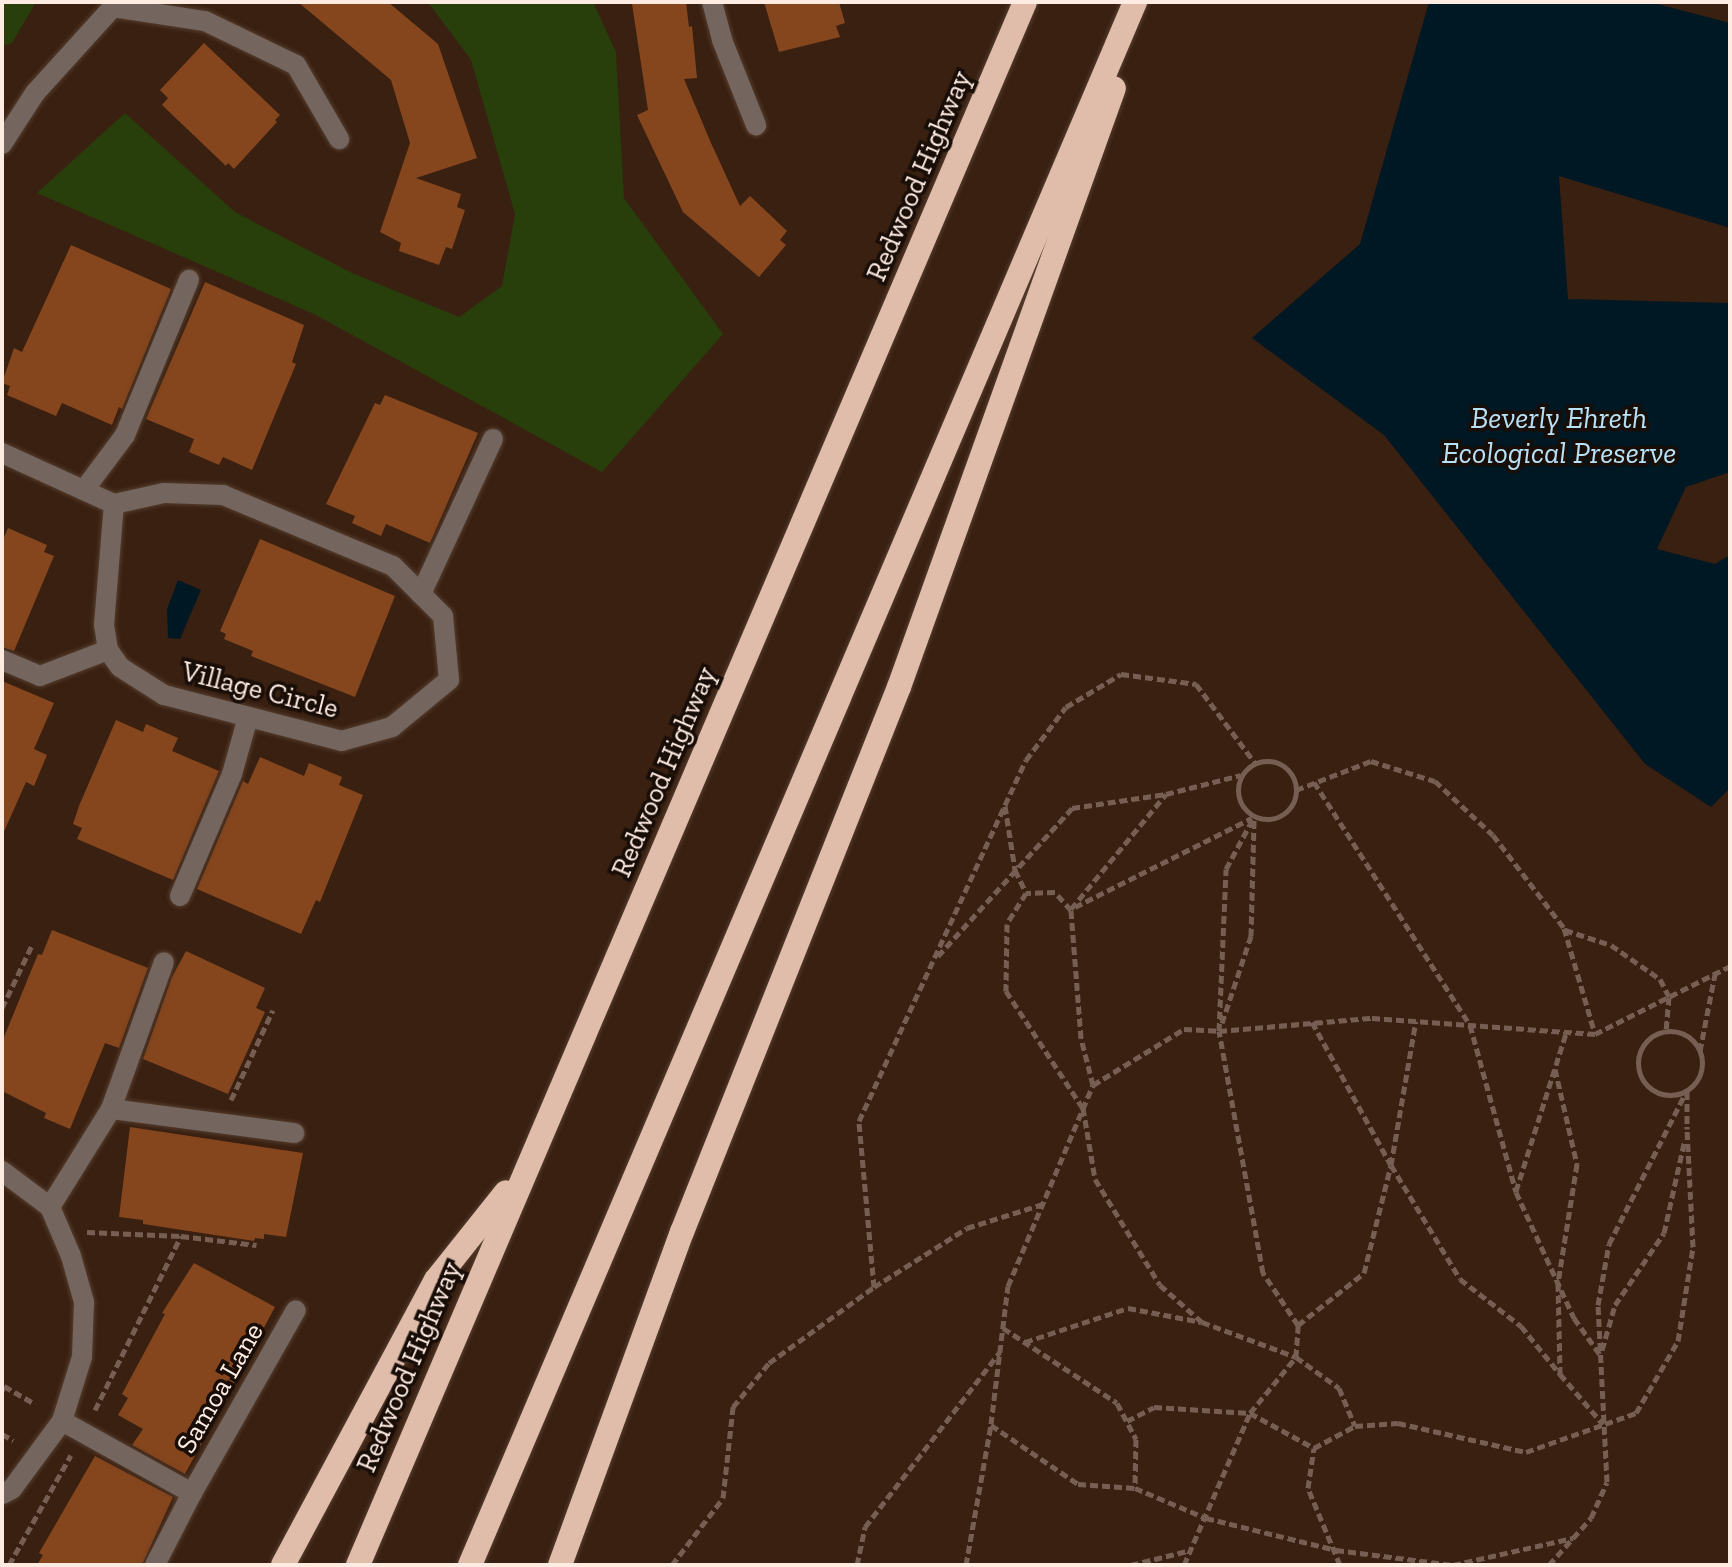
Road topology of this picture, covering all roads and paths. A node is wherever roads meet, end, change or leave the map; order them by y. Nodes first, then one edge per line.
1 (712, 2) edge
2 (1025, 2) edge
3 (1135, 2) edge
4 (1145, 2) edge
5 (756, 125) dead end
6 (339, 139) dead end
7 (2, 144) edge
8 (189, 280) dead end
9 (493, 439) dead end
10 (2, 453) edge
11 (84, 490) junction
12 (114, 504) junction
13 (421, 594) junction
14 (108, 650) junction
15 (2, 660) edge
16 (248, 717) junction
17 (1255, 763) junction
18 (1241, 775) junction
19 (1314, 782) junction
20 (1296, 790) junction
21 (1166, 794) junction
22 (1005, 806) junction
23 (1254, 817) junction
24 (1015, 870) junction
25 (1026, 893) junction
26 (180, 896) dead end
27 (1071, 910) junction
28 (1564, 929) junction
29 (32, 945) dead end
30 (164, 962) dead end
31 (932, 962) junction
32 (1730, 966) edge
33 (1716, 974) junction
34 (1669, 997) junction
35 (2, 1008) edge
36 (273, 1010) dead end
37 (1416, 1021) junction
38 (1312, 1022) junction
39 (1470, 1025) junction
40 (1219, 1031) junction
41 (1666, 1031) junction
42 (1566, 1032) junction
43 (1595, 1034) junction
44 (1700, 1052) junction
45 (1555, 1069) junction
46 (1093, 1085) junction
47 (1687, 1090) junction
48 (1083, 1108) junction
49 (111, 1109) junction
50 (227, 1124) junction
51 (1687, 1130) junction
52 (294, 1133) dead end
53 (1391, 1165) junction
54 (525, 1168) junction
55 (2, 1171) edge
56 (1516, 1192) junction
57 (1043, 1204) junction
58 (50, 1207) junction
59 (86, 1232) dead end
60 (256, 1245) dead end
61 (1558, 1283) junction
62 (874, 1287) junction
63 (296, 1310) dead end
64 (1202, 1322) junction
65 (1298, 1325) junction
66 (1003, 1328) junction
67 (1025, 1342) junction
68 (1000, 1351) junction
69 (1601, 1356) junction
70 (1296, 1357) junction
71 (1560, 1374) junction
72 (2, 1391) edge
73 (33, 1403) dead end
74 (1250, 1413) junction
75 (62, 1421) junction
76 (1127, 1421) junction
77 (991, 1424) junction
78 (1355, 1426) junction
79 (1604, 1426) junction
80 (2, 1434) edge
81 (13, 1440) dead end
82 (1314, 1448) junction
83 (1135, 1488) junction
84 (192, 1493) junction
85 (2, 1494) edge
86 (1206, 1518) junction
87 (1574, 1537) junction
88 (1192, 1549) junction
89 (1336, 1550) junction
90 (155, 1565) edge
91 (283, 1565) edge
92 (358, 1565) edge
93 (470, 1565) edge
94 (560, 1565) edge
95 (672, 1565) edge
96 (857, 1565) edge
97 (966, 1565) edge
98 (1131, 1565) edge
99 (1184, 1565) edge
100 (1340, 1565) edge
101 (1453, 1565) edge
102 (1549, 1565) edge

1 - 5 street
2 - 54 highway, Redwood Highway
3 - 93 highway
4 - 94 highway
6 - 7 street
8 - 11 street
9 - 13 street
10 - 11 street
11 - 12 street
12 - 13 street, Village Circle
12 - 14 street
13 - 16 street, Village Circle
14 - 15 street
14 - 16 street, Village Circle
16 - 26 street
17 - 18 path
17 - 20 path
17 - 22 path
18 - 21 path
18 - 23 path
19 - 20 path
19 - 28 path
19 - 39 path
20 - 23 path
21 - 24 path
21 - 27 path
22 - 24 path
22 - 31 path
23 - 27 path
23 - 40 path
23 - 40 path
24 - 25 path
24 - 31 path
25 - 27 path
25 - 48 path
27 - 46 path
28 - 34 path
28 - 43 path
29 - 35 path
30 - 49 street
31 - 62 path
32 - 33 path
33 - 34 path
33 - 44 path
34 - 41 path
34 - 43 path
36 - 50 path
37 - 38 path
37 - 39 path
37 - 53 path
38 - 40 path
38 - 53 path
39 - 42 path
39 - 56 path
40 - 46 path
40 - 65 path
41 - 44 path
41 - 47 path
42 - 43 path
42 - 45 path
44 - 47 path
45 - 56 path
45 - 61 path
46 - 48 path
47 - 51 path
47 - 69 path
48 - 57 path
48 - 64 path
49 - 50 street
49 - 58 street
50 - 52 street
51 - 69 path
51 - 79 path
53 - 65 path
53 - 71 path
54 - 91 highway
54 - 92 highway, Redwood Highway
55 - 58 street
56 - 61 path
57 - 62 path
57 - 66 path
58 - 75 street
59 - 60 path
61 - 69 path
61 - 71 path
62 - 95 path
63 - 84 street, Samoa Lane
64 - 67 path
64 - 70 path
65 - 70 path
66 - 67 path
66 - 68 path
67 - 76 path
68 - 77 path
68 - 96 path
69 - 79 path
70 - 74 path
70 - 78 path
71 - 79 path
72 - 73 path
74 - 76 path
74 - 82 path
74 - 86 path
75 - 84 street, Samoa Lane
75 - 85 street
76 - 83 path
77 - 83 path
77 - 97 path
78 - 79 path
78 - 82 path
79 - 87 path
80 - 81 path
82 - 89 path
83 - 86 path
84 - 90 street, Samoa Lane
86 - 88 path
86 - 89 path
87 - 101 path
87 - 102 path
88 - 98 path
88 - 99 path
89 - 100 path
89 - 101 path

